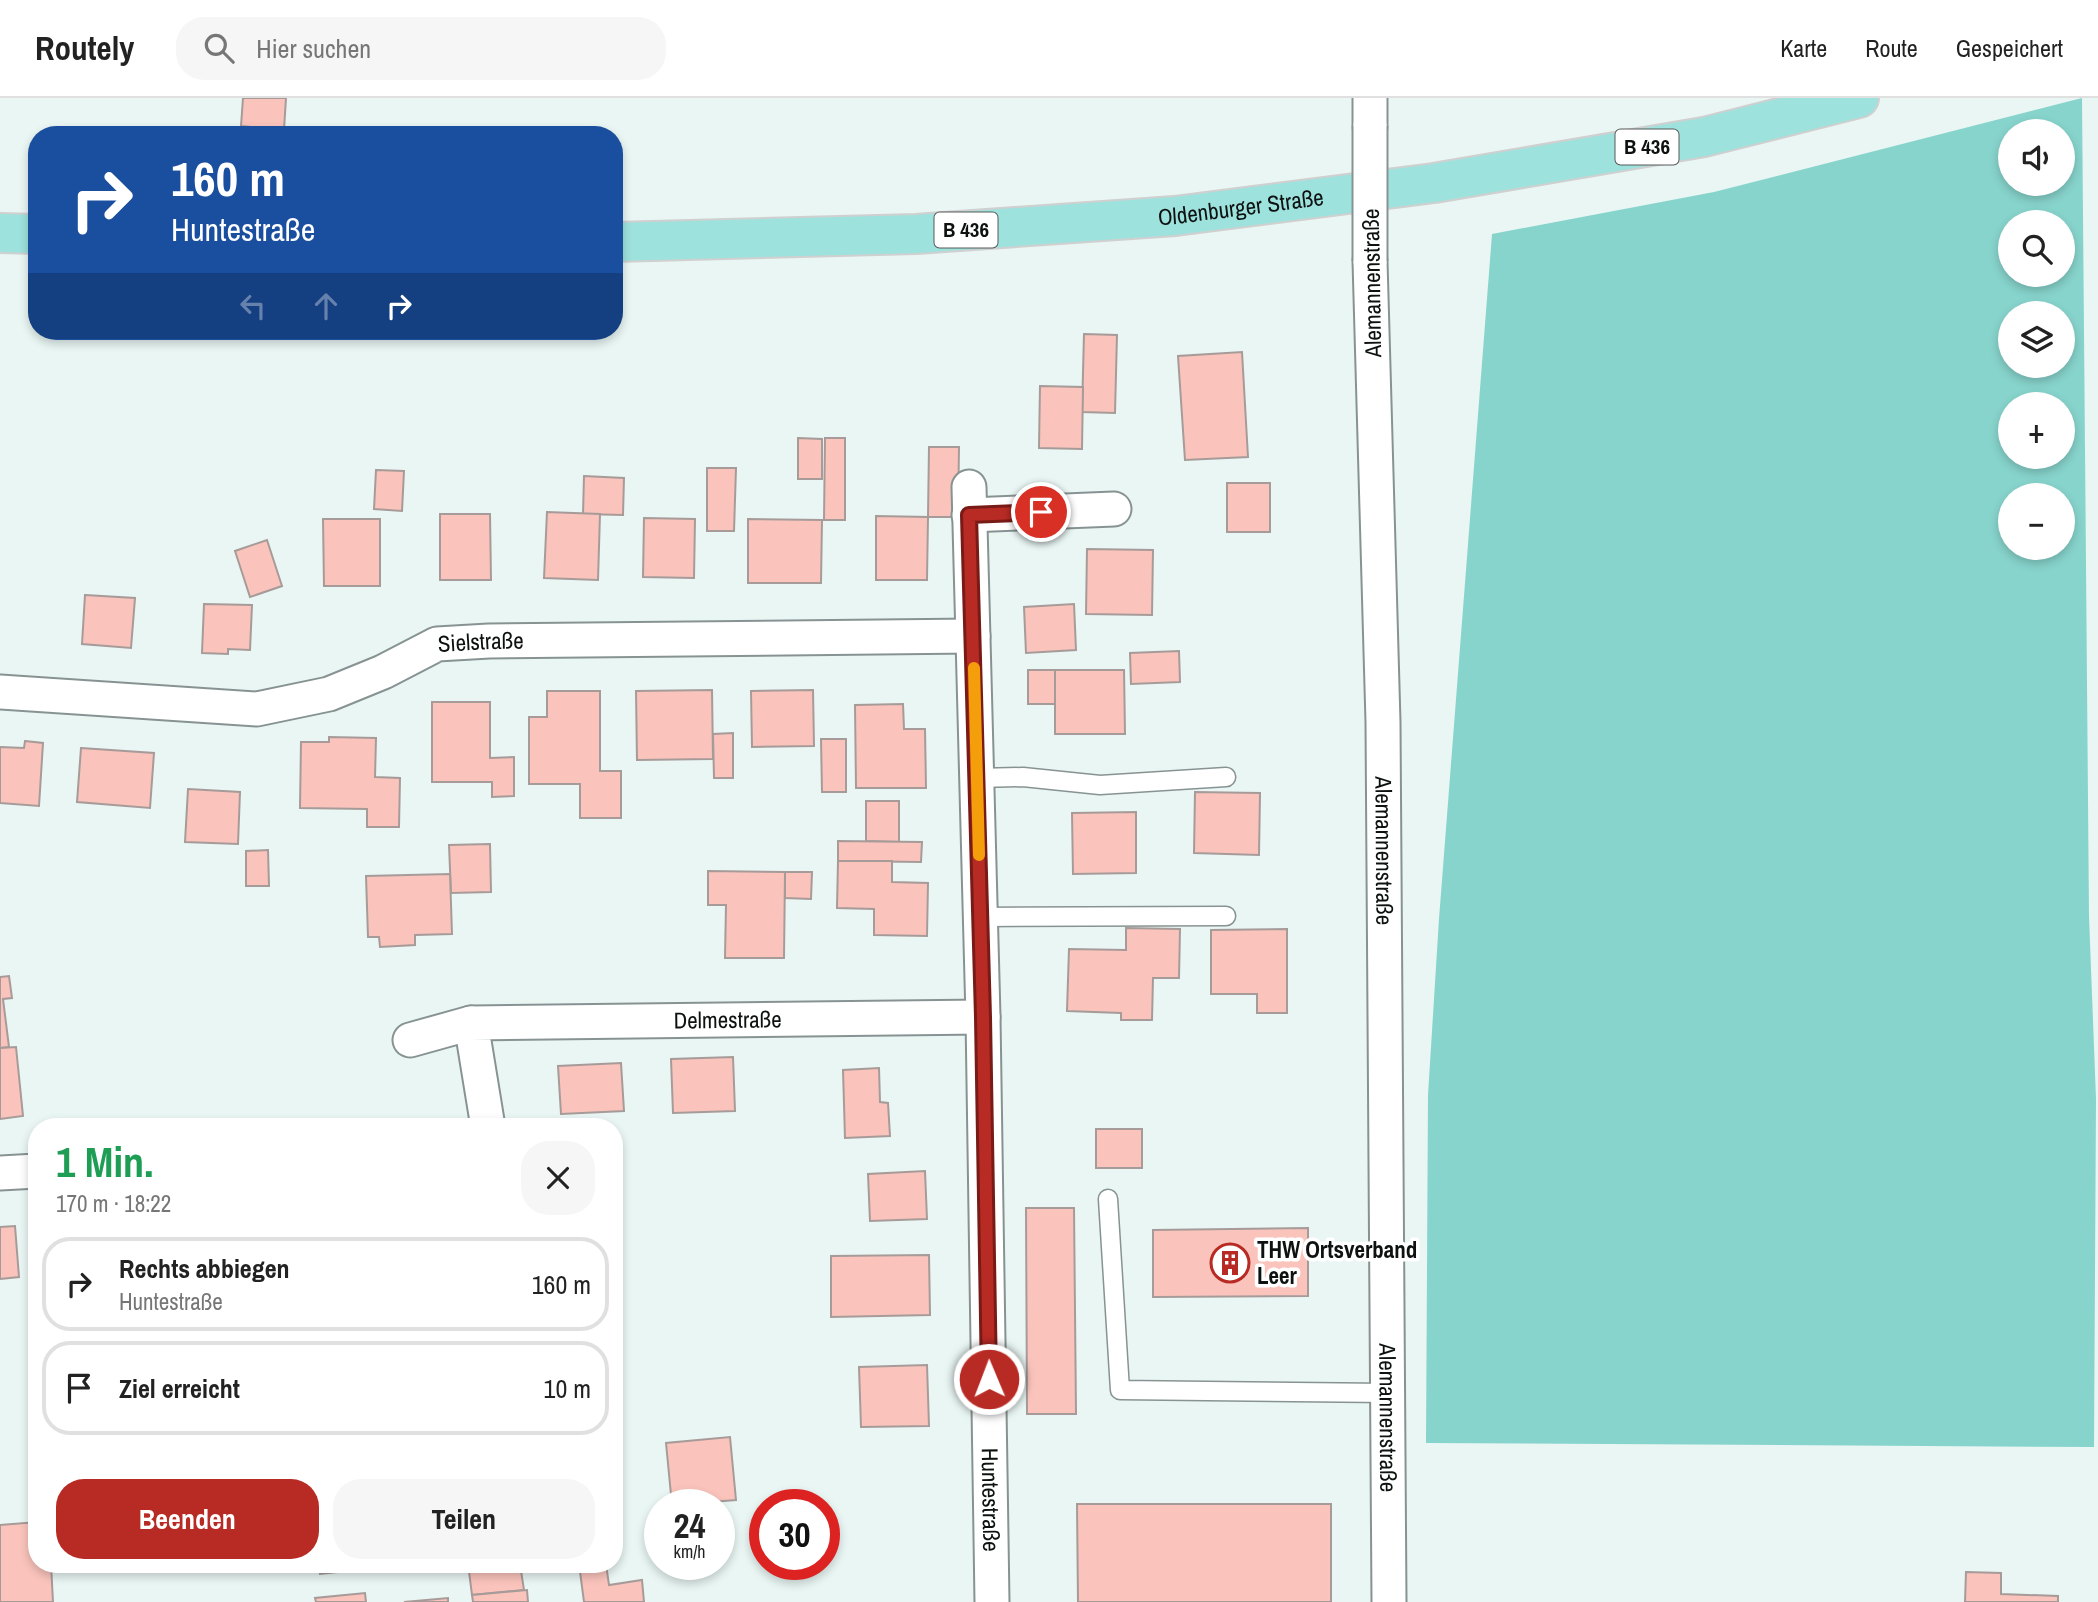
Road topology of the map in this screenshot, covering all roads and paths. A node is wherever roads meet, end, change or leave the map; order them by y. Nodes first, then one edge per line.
1 (1858, 98) edge
2 (1370, 112) edge
3 (0, 233) edge
4 (28, 234) edge
5 (623, 242) edge
6 (1114, 509) dead end
7 (973, 636) junction
8 (0, 692) edge
9 (1226, 777) dead end
10 (977, 778) junction
11 (1226, 916) dead end
12 (980, 918) junction
13 (983, 1017) junction
14 (471, 1023) junction
15 (410, 1040) dead end
16 (487, 1118) edge
17 (28, 1171) edge
18 (0, 1173) edge
19 (1108, 1199) dead end
20 (1388, 1393) junction
21 (992, 1602) edge
22 (1389, 1602) edge

1 - 5 main road, Oldenburger Straße / B 436
2 - 20 street, Alemannenstraße, bridge
3 - 4 main road
6 - 7 street, Huntestraße
7 - 8 street, Sielstraße
7 - 10 street, Huntestraße
9 - 10 lane
10 - 12 street, Huntestraße
11 - 12 lane
12 - 13 street, Huntestraße
13 - 14 street, Delmestraße
13 - 21 street, Huntestraße
14 - 15 street, Delmestraße
14 - 16 street
17 - 18 street
19 - 20 lane
20 - 22 street, Alemannenstraße

